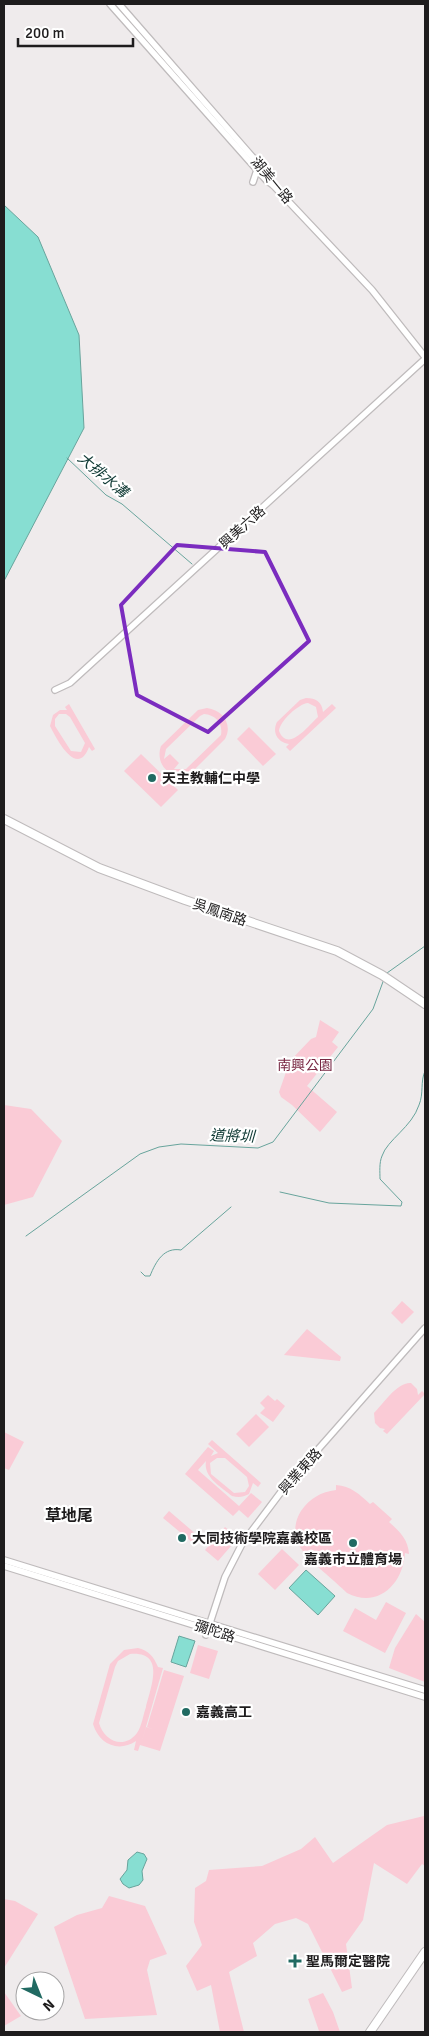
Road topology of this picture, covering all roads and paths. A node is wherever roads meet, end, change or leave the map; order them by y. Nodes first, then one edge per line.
1 (110, 4) edge
2 (119, 4) edge
3 (257, 170) junction
4 (269, 179) junction
5 (253, 182) dead end
6 (425, 358) edge
7 (55, 690) dead end
8 (4, 818) edge
9 (424, 1004) edge
10 (425, 1328) edge
11 (4, 1560) edge
12 (4, 1566) edge
13 (208, 1629) junction
14 (425, 1690) edge
15 (425, 1697) edge
16 (425, 1952) edge
17 (370, 2032) edge

1 - 3 street
2 - 4 street, 湖美一路
3 - 4 street
3 - 5 street
4 - 6 street, 湖美一路
6 - 7 street, 興美六路
8 - 9 main road, 吳鳳南路
10 - 13 street, 興業東路
11 - 13 street, 彌陀路
12 - 13 street, 彌陀路
13 - 14 street, 彌陀路
13 - 15 street, 彌陀路
16 - 17 main road

